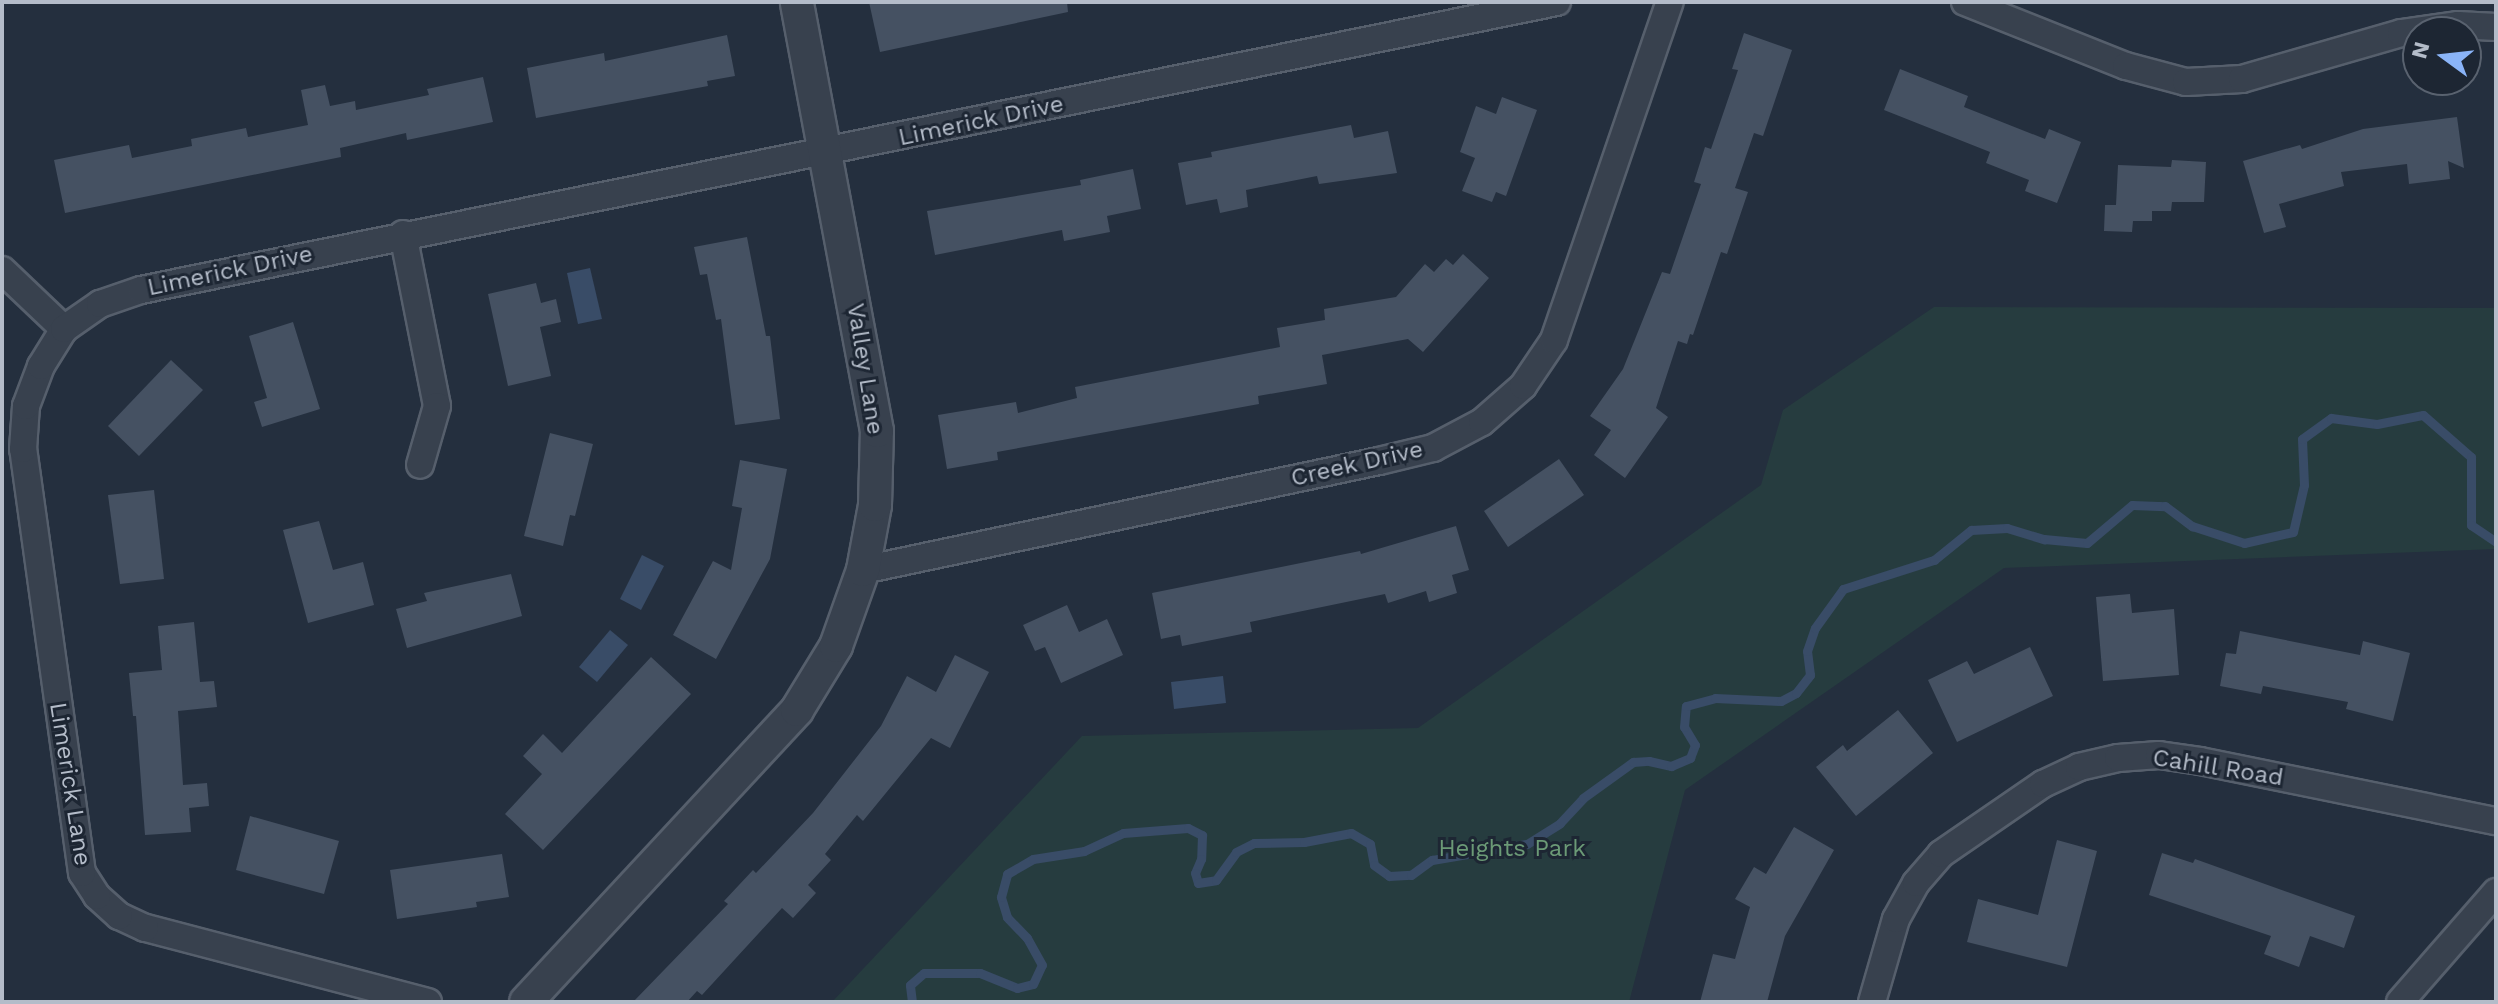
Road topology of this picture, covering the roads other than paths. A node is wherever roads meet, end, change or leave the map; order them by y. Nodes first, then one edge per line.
1 (797, 2) edge
2 (1557, 2) edge
3 (1670, 2) edge
4 (1965, 2) edge
5 (2496, 27) edge
6 (825, 153) junction
7 (403, 234) junction
8 (2, 270) edge
9 (64, 329) junction
10 (420, 465) dead end
11 (863, 570) junction
12 (2496, 821) edge
13 (2496, 892) edge
14 (428, 1002) edge
15 (526, 1002) edge
16 (1872, 1002) edge
17 (2400, 1002) edge

1 - 6 street, Valley Lane
2 - 6 street, Limerick Drive
3 - 11 street, Creek Drive
4 - 5 street
6 - 7 street, Limerick Drive
6 - 11 street, Valley Lane
7 - 9 street, Limerick Drive
7 - 10 street
8 - 9 street
9 - 14 street, Limerick Lane
11 - 15 street, Valley Lane
12 - 16 street, Cahill Road
13 - 17 street

